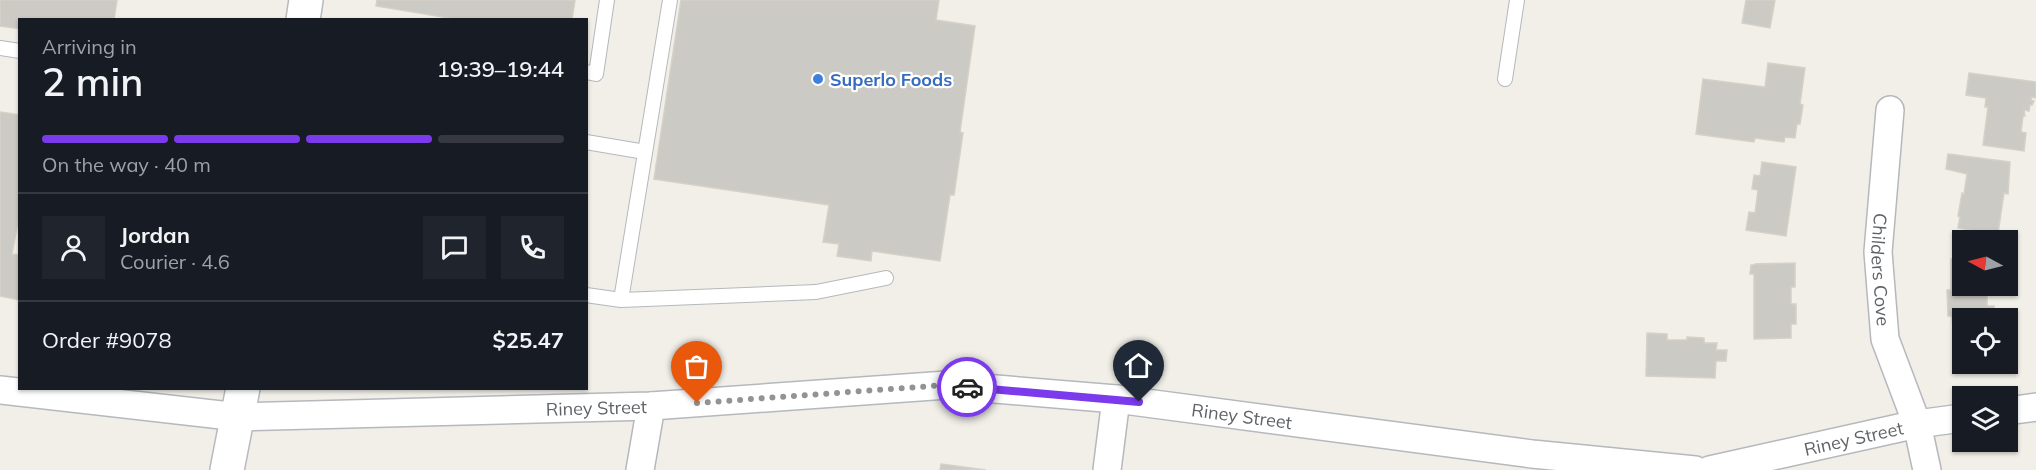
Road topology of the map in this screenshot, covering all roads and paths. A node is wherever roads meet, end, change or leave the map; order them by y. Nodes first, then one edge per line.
1 (306, 0) edge
2 (607, 0) edge
3 (670, 0) edge
4 (1517, 0) edge
5 (303, 18) edge
6 (0, 48) edge
7 (18, 51) edge
8 (588, 72) edge
9 (1505, 80) dead end
10 (1890, 110) dead end
11 (588, 142) edge
12 (645, 152) junction
13 (886, 279) dead end
14 (588, 296) edge
15 (621, 300) junction
16 (0, 390) edge
17 (1116, 399) junction
18 (241, 403) edge
19 (651, 406) junction
20 (2036, 406) edge
21 (2018, 409) edge
22 (1952, 419) edge
23 (1917, 424) junction
24 (1531, 462) edge
25 (226, 470) edge
26 (640, 470) edge
27 (1107, 470) edge
28 (1695, 470) edge
29 (1710, 470) edge
30 (1927, 470) edge

1 - 5 main road
2 - 8 lane
3 - 12 lane
4 - 9 lane
6 - 7 lane
10 - 23 street, Childers Cove
11 - 12 lane
12 - 15 lane
13 - 15 lane
14 - 15 lane
16 - 18 street, Riney Street
17 - 19 street, Riney Street
17 - 24 street, Riney Street
17 - 27 street
18 - 19 street, Riney Street
18 - 25 main road
19 - 26 street
20 - 21 street
22 - 23 street, Riney Street
23 - 29 street, Riney Street
23 - 30 street, Childers Cove
24 - 28 street, Riney Street

